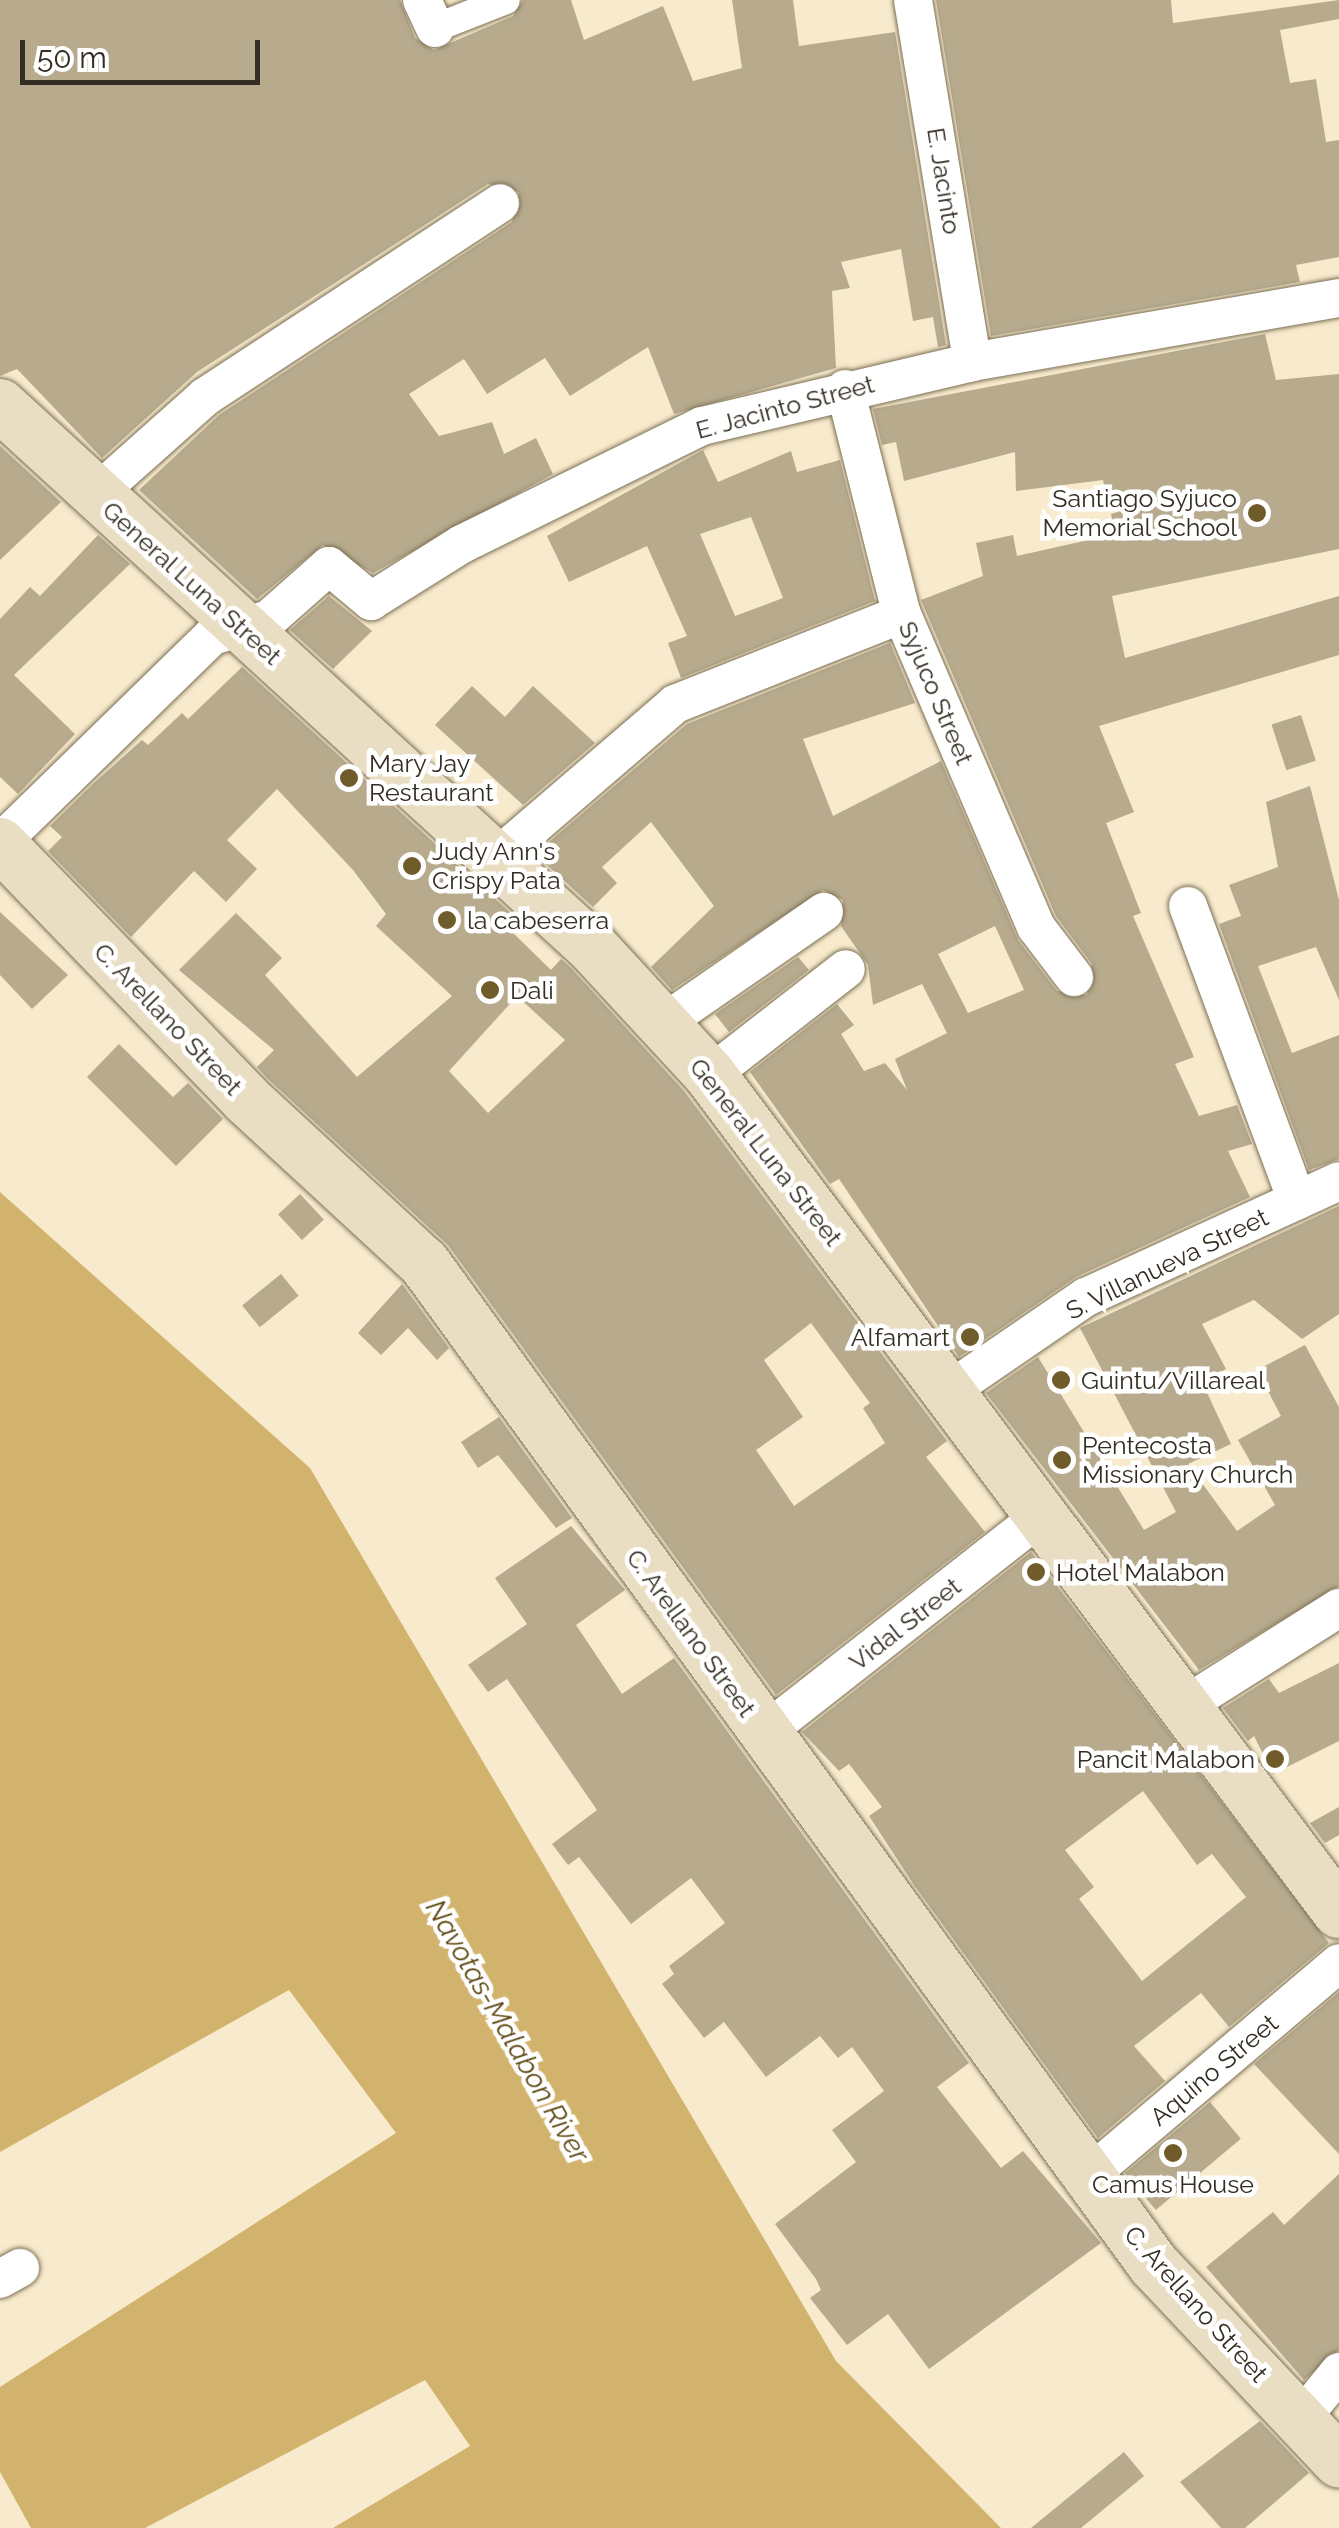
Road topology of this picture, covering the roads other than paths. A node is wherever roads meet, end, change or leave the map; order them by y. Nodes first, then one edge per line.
1 (506, 0) edge
2 (913, 0) edge
3 (428, 14) edge
4 (500, 203) dead end
5 (1339, 298) edge
6 (972, 362) junction
7 (844, 388) junction
8 (0, 406) edge
9 (94, 496) junction
10 (902, 614) junction
11 (240, 626) junction
12 (0, 843) edge
13 (495, 860) junction
14 (1188, 906) dead end
15 (824, 912) dead end
16 (846, 968) dead end
17 (1074, 976) dead end
18 (662, 1024) junction
19 (710, 1075) junction
20 (1339, 1181) edge
21 (1297, 1200) junction
22 (950, 1390) junction
23 (1045, 1513) junction
24 (1339, 1608) edge
25 (1187, 1704) junction
26 (764, 1733) junction
27 (1339, 1912) edge
28 (1339, 1963) edge
29 (1088, 2176) junction
30 (1339, 2372) edge
31 (1300, 2420) junction
32 (1339, 2460) edge

1 - 3 street
2 - 6 street, E. Jacinto
4 - 9 street
5 - 6 street, E. Jacinto Street
6 - 7 street, E. Jacinto Street
7 - 10 street, Syjuco Street
7 - 11 street, E. Jacinto Street
8 - 9 main road, General Luna Street
9 - 11 main road, General Luna Street
10 - 13 street
10 - 17 street, Syjuco Street
11 - 12 street
11 - 13 main road, General Luna Street
12 - 26 main road, C. Arellano Street
13 - 18 main road, General Luna Street
14 - 21 street
15 - 18 street
16 - 19 street
18 - 19 main road, General Luna Street
19 - 22 main road, General Luna Street
20 - 21 street, S. Villanueva Street
21 - 22 street, S. Villanueva Street
22 - 23 main road, General Luna Street
23 - 25 main road, General Luna Street
23 - 26 street, Vidal Street
24 - 25 street
25 - 27 main road, General Luna Street
26 - 29 main road, C. Arellano Street
28 - 29 street, Aquino Street
29 - 31 main road, C. Arellano Street
30 - 31 street
31 - 32 main road, C. Arellano Street

